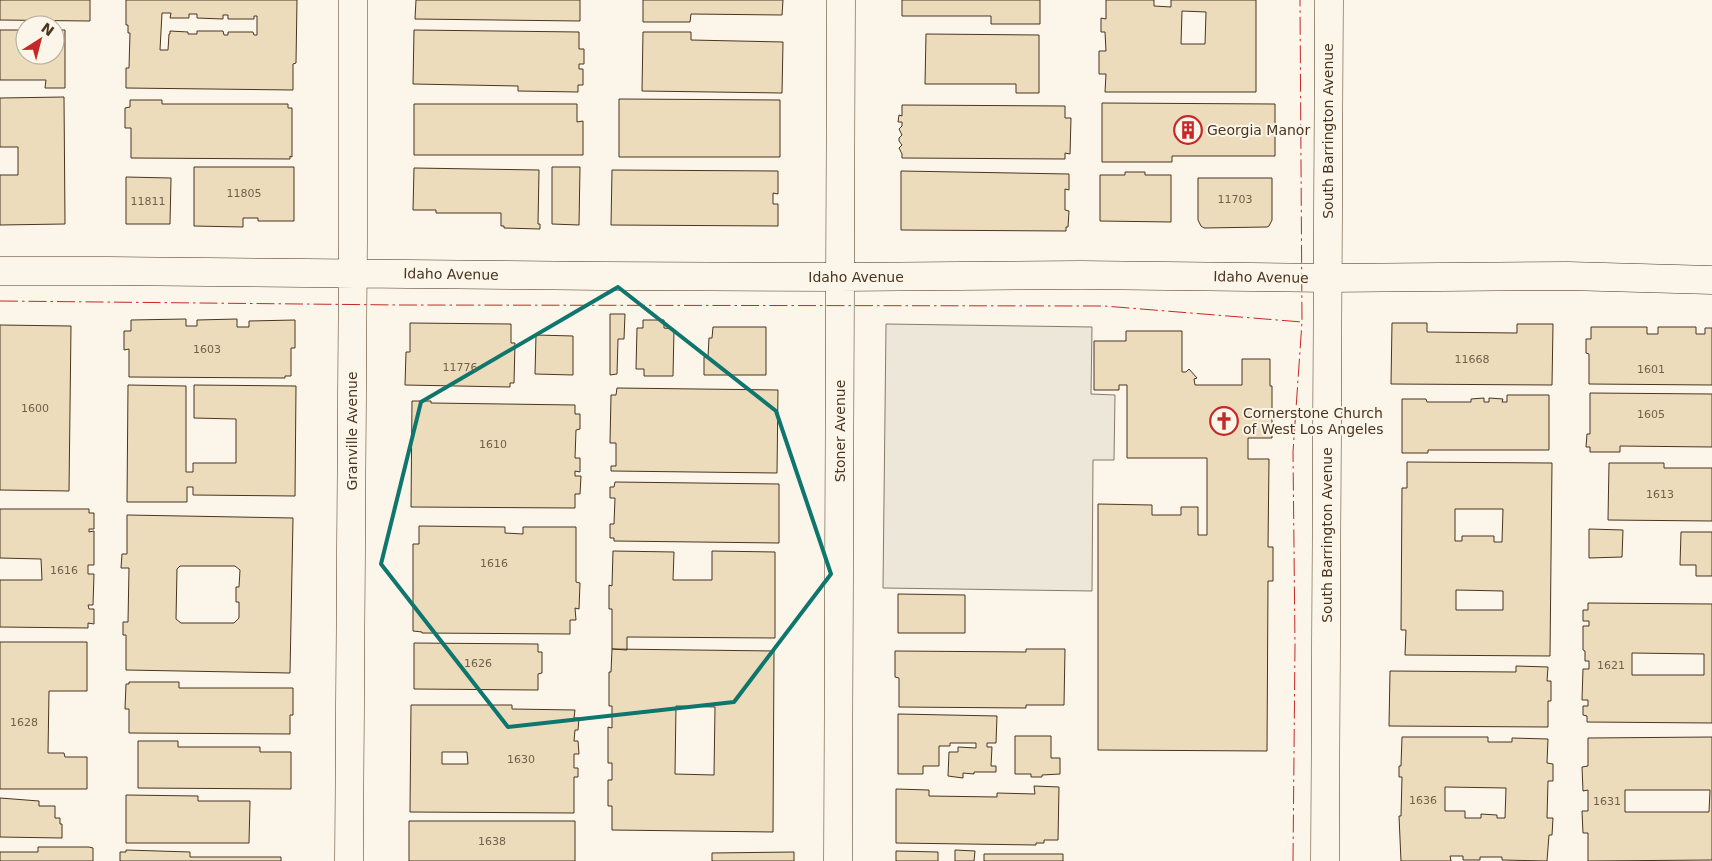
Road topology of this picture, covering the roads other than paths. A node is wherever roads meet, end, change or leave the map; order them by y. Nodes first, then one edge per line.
1 (353, 0) edge
2 (840, 0) edge
3 (1329, 0) edge
4 (0, 271) edge
5 (353, 273) junction
6 (840, 277) junction
7 (1328, 278) junction
8 (1712, 280) edge
9 (349, 861) edge
10 (838, 861) edge
11 (1325, 861) edge

1 - 5 street, Granville Avenue
2 - 6 street, Stoner Avenue
3 - 7 street, South Barrington Avenue
4 - 5 street, Idaho Avenue
5 - 6 street, Idaho Avenue
5 - 9 street, Granville Avenue
6 - 7 street, Idaho Avenue
6 - 10 street, Stoner Avenue
7 - 8 street, Idaho Avenue
7 - 11 street, South Barrington Avenue

